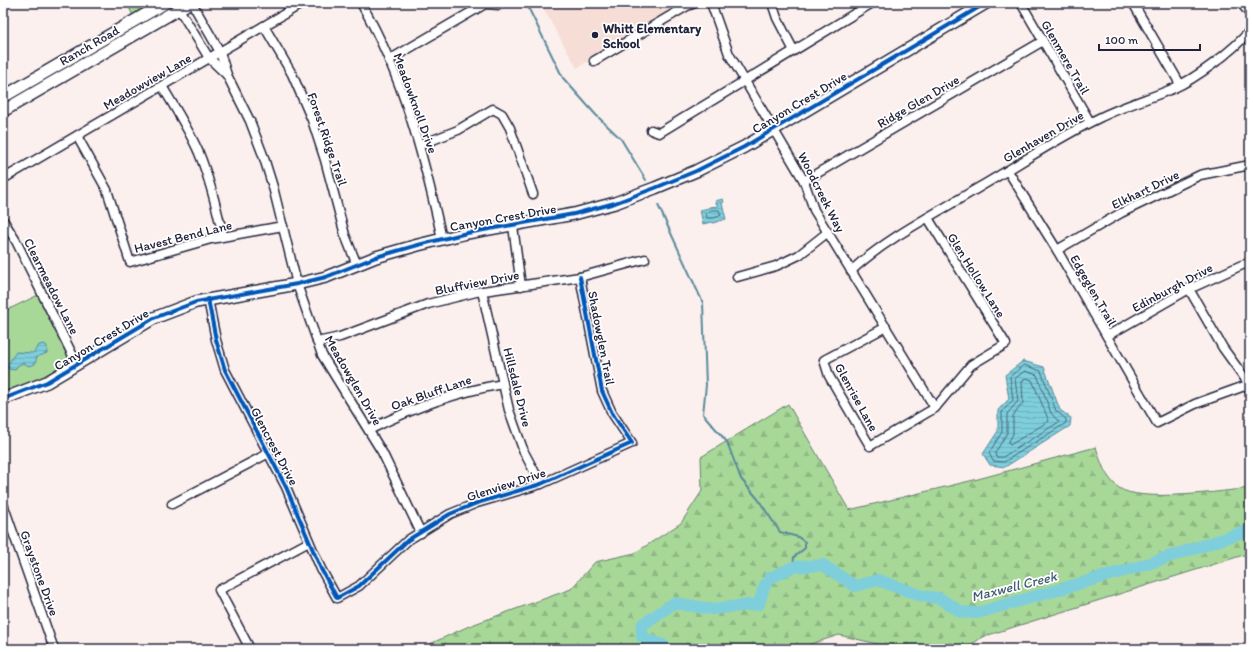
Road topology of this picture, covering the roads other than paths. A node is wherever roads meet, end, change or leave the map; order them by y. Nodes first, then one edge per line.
1 (165, 3) edge
2 (190, 3) edge
3 (303, 3) edge
4 (361, 3) edge
5 (695, 3) edge
6 (711, 3) edge
7 (772, 3) edge
8 (872, 3) edge
9 (986, 3) edge
10 (1021, 3) edge
11 (1133, 3) edge
12 (1241, 3) edge
13 (499, 5) dead end
14 (179, 6) edge
15 (1250, 14) edge
16 (264, 26) junction
17 (1250, 31) edge
18 (1043, 42) junction
19 (793, 49) junction
20 (220, 52) junction
21 (209, 58) junction
22 (389, 60) junction
23 (594, 61) dead end
24 (227, 74) junction
25 (744, 79) junction
26 (1180, 84) junction
27 (162, 86) junction
28 (3, 97) edge
29 (3, 111) edge
30 (1090, 122) junction
31 (774, 129) junction
32 (651, 130) dead end
33 (77, 136) junction
34 (420, 145) junction
35 (1250, 165) edge
36 (1008, 171) junction
37 (3, 179) edge
38 (804, 181) junction
39 (533, 194) dead end
40 (928, 218) junction
41 (3, 220) edge
42 (283, 226) junction
43 (513, 226) junction
44 (828, 232) junction
45 (223, 236) junction
46 (442, 239) junction
47 (1058, 250) junction
48 (645, 259) dead end
49 (1250, 263) edge
50 (357, 265) junction
51 (851, 271) junction
52 (580, 277) junction
53 (737, 277) dead end
54 (297, 284) junction
55 (521, 286) junction
56 (1189, 289) junction
57 (482, 291) junction
58 (208, 299) junction
59 (886, 328) junction
60 (1107, 336) junction
61 (317, 342) junction
62 (77, 364) junction
63 (503, 384) junction
64 (1249, 384) edge
65 (3, 399) edge
66 (935, 408) junction
67 (369, 430) junction
68 (632, 444) joint
69 (269, 453) junction
70 (541, 484) junction
71 (3, 504) edge
72 (172, 504) dead end
73 (421, 533) junction
74 (309, 542) junction
75 (337, 598) joint
76 (54, 649) edge
77 (248, 649) edge

1 - 28 street, Ranch Road
2 - 14 street, Ranch Road
2 - 20 street, Meadowglen Drive
3 - 16 street, Meadowview Lane
4 - 22 street, Meadowknoll Drive
5 - 23 street
6 - 25 street, Woodcreek Way
7 - 19 street
8 - 19 street
9 - 31 street, Canyon Crest Drive
10 - 18 street, Glenmere Trail
11 - 26 street
12 - 15 street
13 - 22 street
14 - 21 street, Meadowglen Drive
14 - 29 street, Ranch Road
16 - 20 street, Meadowview Lane
16 - 50 street, Forest Ridge Trail
17 - 26 street, Glenhaven Drive
18 - 30 street, Glenmere Trail
18 - 38 street, Ridge Glen Drive
19 - 25 street
20 - 21 street, Meadowview Lane
20 - 24 street, Meadowglen Drive
21 - 24 street, Meadowglen Drive
21 - 27 street, Meadowview Lane
22 - 34 street, Meadowknoll Drive
24 - 42 street, Meadowglen Drive
25 - 31 street, Woodcreek Way
25 - 32 street
26 - 30 street, Glenhaven Drive
27 - 33 street, Meadowview Lane
27 - 45 street
30 - 36 street, Glenhaven Drive
31 - 38 street, Woodcreek Way
31 - 43 street, Canyon Crest Drive
33 - 37 street, Meadowview Lane
33 - 45 street, Havest Bend Lane
34 - 39 street
34 - 46 street, Meadowknoll Drive
35 - 47 street, Elkhart Drive
36 - 40 street, Glenhaven Drive
36 - 47 street, Edgeglen Trail
38 - 44 street, Woodcreek Way
40 - 51 street, Glenhaven Drive
40 - 66 street, Glen Hollow Lane
41 - 62 street, Clearmeadow Lane
42 - 45 street, Havest Bend Lane
42 - 54 street, Meadowglen Drive
43 - 46 street, Canyon Crest Drive
43 - 55 street
44 - 51 street, Woodcreek Way
44 - 53 street
46 - 50 street, Canyon Crest Drive
47 - 60 street, Edgeglen Trail
48 - 52 street, Bluffview Drive
49 - 56 street, Edinburgh Drive
50 - 54 street, Canyon Crest Drive
51 - 59 street, Woodcreek Way
52 - 55 street, Bluffview Drive
52 - 68 street, Shadowglen Trail
54 - 58 street, Canyon Crest Drive
54 - 61 street, Meadowglen Drive
55 - 57 street, Bluffview Drive
56 - 60 street, Edinburgh Drive
56 - 64 street
57 - 61 street, Bluffview Drive
57 - 63 street, Hillsdale Drive
58 - 62 street, Canyon Crest Drive
58 - 69 street, Glencrest Drive
59 - 66 street, Woodcreek Way
59 - 66 street, Glenrise Lane
60 - 64 street, Edgeglen Trail
61 - 67 street, Meadowglen Drive
62 - 65 street, Canyon Crest Drive
63 - 67 street, Oak Bluff Lane
63 - 70 street, Hillsdale Drive
67 - 73 street, Meadowglen Drive
68 - 70 street, Glenview Drive
69 - 72 street
69 - 74 street, Glencrest Drive
70 - 73 street, Glenview Drive
71 - 76 street, Graystone Drive
73 - 75 street, Glenview Drive
74 - 75 street, Glencrest Drive
74 - 77 street

